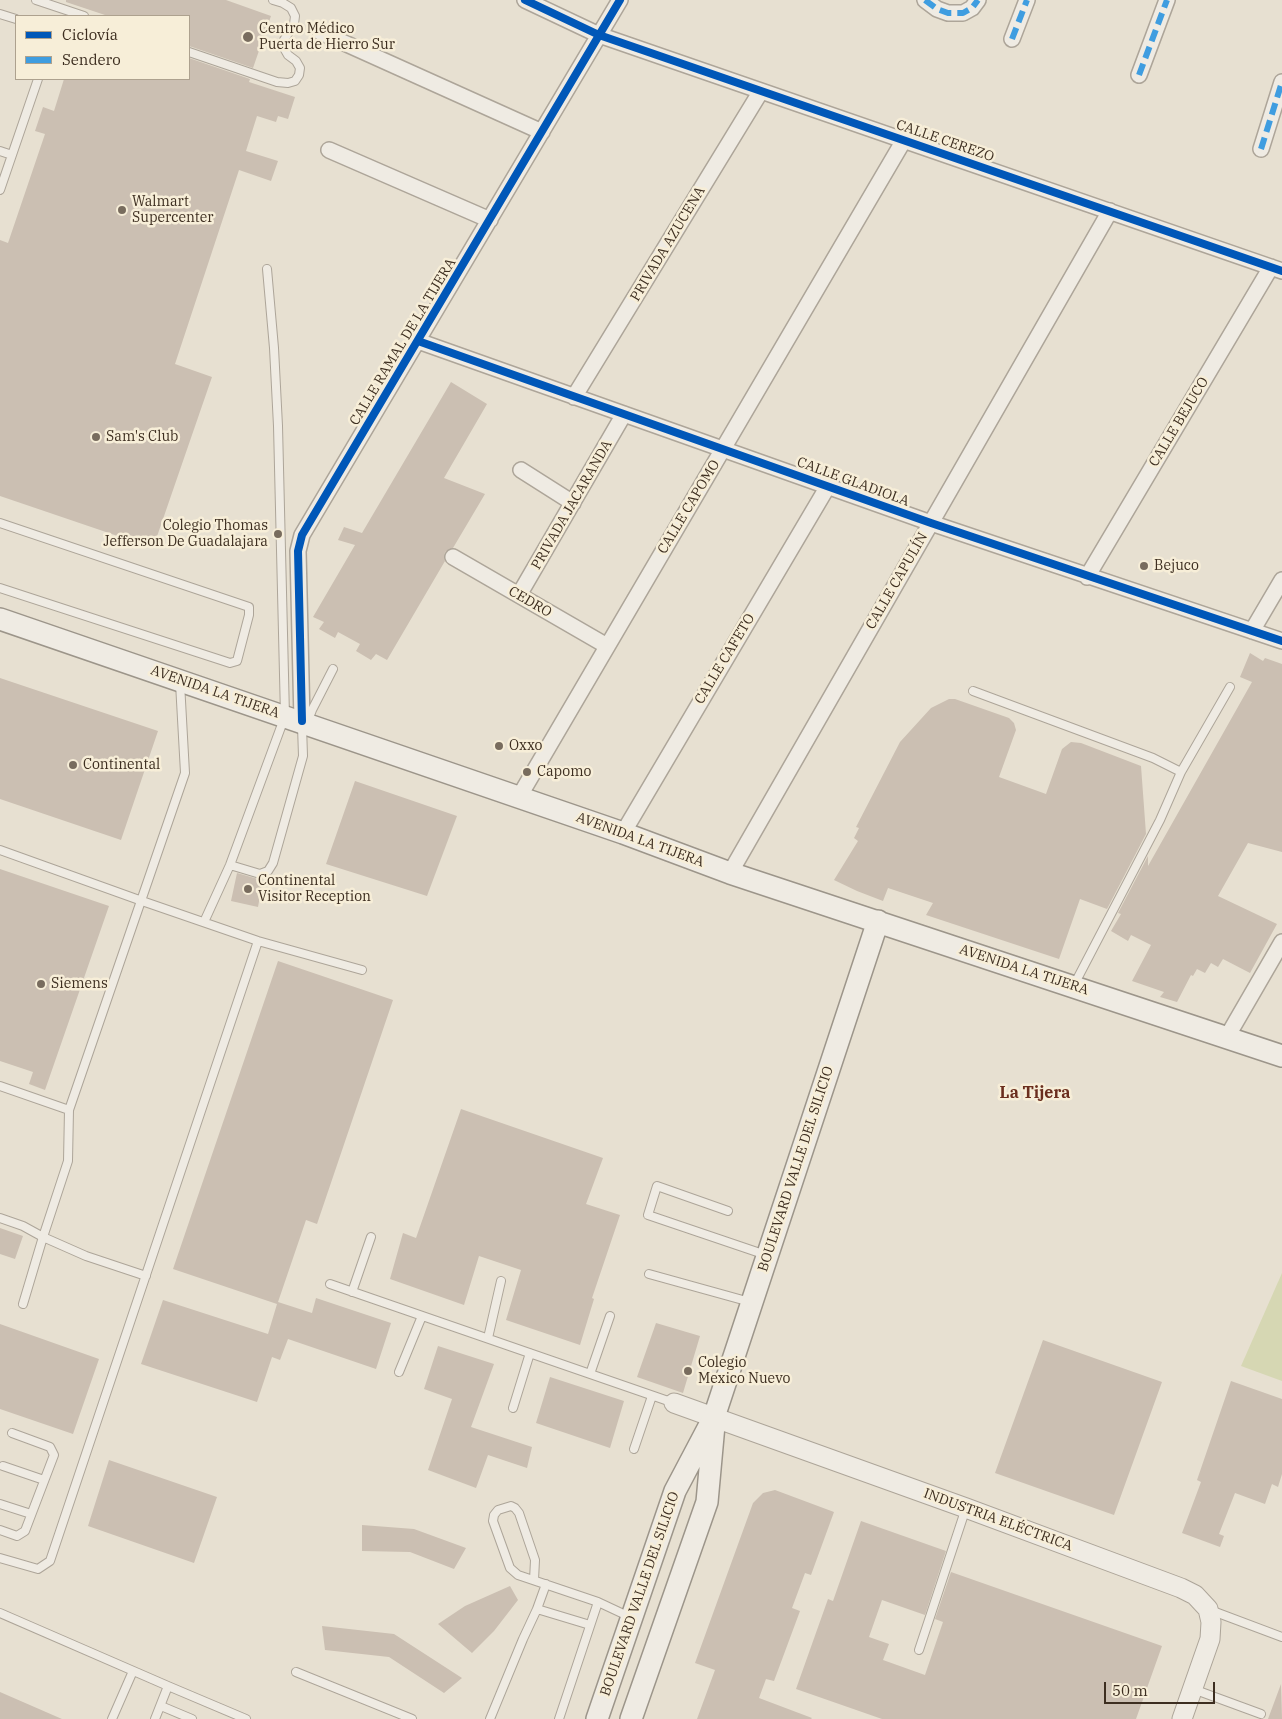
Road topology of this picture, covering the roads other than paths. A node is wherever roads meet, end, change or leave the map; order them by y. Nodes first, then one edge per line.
1 (36, 0) edge
2 (273, 0) edge
3 (525, 0) edge
4 (620, 0) edge
5 (926, 0) edge
6 (978, 0) edge
7 (1027, 0) edge
8 (1167, 0) edge
9 (0, 14) edge
10 (81, 15) edge
11 (15, 20) edge
12 (320, 32) dead end
13 (599, 35) junction
14 (1012, 39) dead end
15 (190, 52) edge
16 (1139, 75) dead end
17 (38, 80) edge
18 (1282, 82) edge
19 (761, 91) junction
20 (542, 132) junction
21 (904, 140) junction
22 (1261, 149) dead end
23 (329, 150) dead end
24 (0, 151) edge
25 (12, 155) junction
26 (0, 190) edge
27 (1110, 211) junction
28 (490, 220) junction
29 (267, 269) dead end
30 (1277, 269) edge
31 (418, 342) junction
32 (574, 397) junction
33 (624, 414) junction
34 (724, 449) junction
35 (521, 470) dead end
36 (828, 486) junction
37 (573, 503) junction
38 (0, 523) edge
39 (930, 523) junction
40 (453, 557) dead end
41 (1087, 577) junction
42 (1282, 580) edge
43 (0, 588) edge
44 (519, 595) junction
45 (0, 619) edge
46 (1252, 631) junction
47 (1282, 641) edge
48 (607, 646) junction
49 (333, 669) dead end
50 (180, 680) junction
51 (1230, 687) dead end
52 (973, 691) dead end
53 (298, 720) junction
54 (1181, 772) junction
55 (519, 797) junction
56 (623, 833) junction
57 (0, 850) edge
58 (230, 865) junction
59 (730, 873) junction
60 (142, 901) junction
61 (878, 921) junction
62 (204, 922) junction
63 (258, 941) junction
64 (1282, 942) edge
65 (362, 970) dead end
66 (1074, 986) junction
67 (1227, 1037) junction
68 (1282, 1056) edge
69 (0, 1086) edge
70 (69, 1110) junction
71 (728, 1211) dead end
72 (0, 1218) edge
73 (43, 1237) junction
74 (370, 1237) dead end
75 (768, 1255) junction
76 (649, 1274) dead end
77 (146, 1276) junction
78 (501, 1281) dead end
79 (330, 1284) dead end
80 (352, 1292) junction
81 (752, 1303) junction
82 (23, 1304) dead end
83 (422, 1316) junction
84 (610, 1316) dead end
85 (488, 1338) junction
86 (530, 1353) junction
87 (399, 1372) dead end
88 (590, 1374) junction
89 (652, 1396) junction
90 (674, 1403) joint
91 (513, 1408) dead end
92 (714, 1417) junction
93 (12, 1433) dead end
94 (634, 1448) dead end
95 (3, 1466) dead end
96 (44, 1480) junction
97 (0, 1504) edge
98 (966, 1508) junction
99 (31, 1514) junction
100 (0, 1530) edge
101 (0, 1558) edge
102 (534, 1580) junction
103 (546, 1584) junction
104 (598, 1602) junction
105 (537, 1609) junction
106 (1208, 1609) junction
107 (0, 1613) edge
108 (632, 1618) junction
109 (590, 1625) junction
110 (1282, 1637) edge
111 (919, 1650) dead end
112 (133, 1671) junction
113 (296, 1672) dead end
114 (168, 1686) junction
115 (1193, 1688) junction
116 (161, 1706) junction
117 (1261, 1714) dead end
118 (112, 1719) edge
119 (155, 1719) edge
120 (192, 1719) edge
121 (246, 1719) edge
122 (412, 1719) edge
123 (490, 1719) edge
124 (559, 1719) edge
125 (597, 1719) edge
126 (631, 1719) edge
127 (1182, 1719) edge

1 - 10 lane
2 - 15 lane
3 - 13 street, CALLE CEREZO
4 - 13 street, CALLE RAMAL DE LA TIJERA
5 - 6 street
7 - 14 street
8 - 16 street
9 - 11 lane
12 - 20 street
13 - 19 street, CALLE CEREZO
13 - 20 street, CALLE RAMAL DE LA TIJERA
17 - 25 lane
18 - 22 street
19 - 21 street, CALLE CEREZO
19 - 32 street, PRIVADA AZUCENA
20 - 28 street, CALLE RAMAL DE LA TIJERA
21 - 27 street, CALLE CEREZO
21 - 34 street, CALLE CAPOMO
23 - 28 street
24 - 25 lane
25 - 26 lane
27 - 30 street, CALLE CEREZO
27 - 39 street, CALLE CAPULÍN
28 - 31 street, CALLE RAMAL DE LA TIJERA
29 - 53 lane
30 - 41 street, CALLE BEJUCO
31 - 32 street, CALLE GLADIOLA
31 - 53 street, CALLE RAMAL DE LA TIJERA
32 - 33 street, CALLE GLADIOLA
33 - 34 street, CALLE GLADIOLA
33 - 37 street, PRIVADA JACARANDA
34 - 36 street, CALLE GLADIOLA
34 - 48 street, CALLE CAPOMO
35 - 37 street
36 - 39 street, CALLE GLADIOLA
36 - 56 street, CALLE CAFETO
37 - 44 street, PRIVADA JACARANDA
38 - 43 lane
39 - 41 street, CALLE GLADIOLA
39 - 59 street, CALLE CAPULÍN
40 - 44 street, CEDRO
41 - 46 street, CALLE GLADIOLA
42 - 46 street
44 - 48 street, CEDRO
45 - 50 main road, AVENIDA LA TIJERA
46 - 47 street, CALLE GLADIOLA
48 - 55 street, CALLE CAPOMO
49 - 53 lane
50 - 53 main road, AVENIDA LA TIJERA
50 - 60 lane
51 - 54 lane
52 - 54 lane
53 - 55 main road, AVENIDA LA TIJERA
53 - 58 lane
53 - 58 lane
54 - 66 lane
55 - 56 main road, AVENIDA LA TIJERA
56 - 59 main road, AVENIDA LA TIJERA
57 - 60 lane
58 - 62 lane
59 - 61 main road, AVENIDA LA TIJERA
60 - 62 lane
60 - 70 lane
61 - 66 main road, AVENIDA LA TIJERA
61 - 75 main road, BOULEVARD VALLE DEL SILICIO
62 - 63 lane
63 - 65 lane
63 - 77 lane
64 - 67 street
66 - 67 main road, AVENIDA LA TIJERA
67 - 68 main road, AVENIDA LA TIJERA
69 - 70 lane
70 - 73 lane
71 - 75 lane
72 - 73 lane
73 - 77 lane
73 - 82 lane
74 - 80 lane
75 - 81 main road, BOULEVARD VALLE DEL SILICIO
76 - 81 lane
77 - 101 lane
78 - 85 lane
79 - 80 lane
80 - 83 lane
81 - 92 main road, BOULEVARD VALLE DEL SILICIO
83 - 85 lane
83 - 87 lane
84 - 88 lane
85 - 86 lane
86 - 88 lane
86 - 91 lane
88 - 89 lane
89 - 90 lane
89 - 94 lane
90 - 92 street, INDUSTRIA ELÉCTRICA
92 - 98 street, INDUSTRIA ELÉCTRICA
92 - 108 main road, BOULEVARD VALLE DEL SILICIO
92 - 126 main road, BOULEVARD VALLE DEL SILICIO
93 - 96 lane
95 - 96 lane
96 - 99 lane
97 - 99 lane
98 - 106 street, INDUSTRIA ELÉCTRICA
98 - 111 lane
99 - 100 lane
102 - 102 lane
102 - 103 lane
103 - 104 lane
103 - 105 lane
104 - 108 lane
104 - 109 lane
105 - 109 lane
105 - 123 lane
106 - 110 lane
106 - 115 street
107 - 112 lane
108 - 125 main road, BOULEVARD VALLE DEL SILICIO
109 - 124 lane
112 - 114 lane
112 - 118 lane
113 - 122 lane
114 - 116 lane
114 - 121 lane
115 - 117 lane
115 - 127 street
116 - 119 lane
116 - 120 lane

